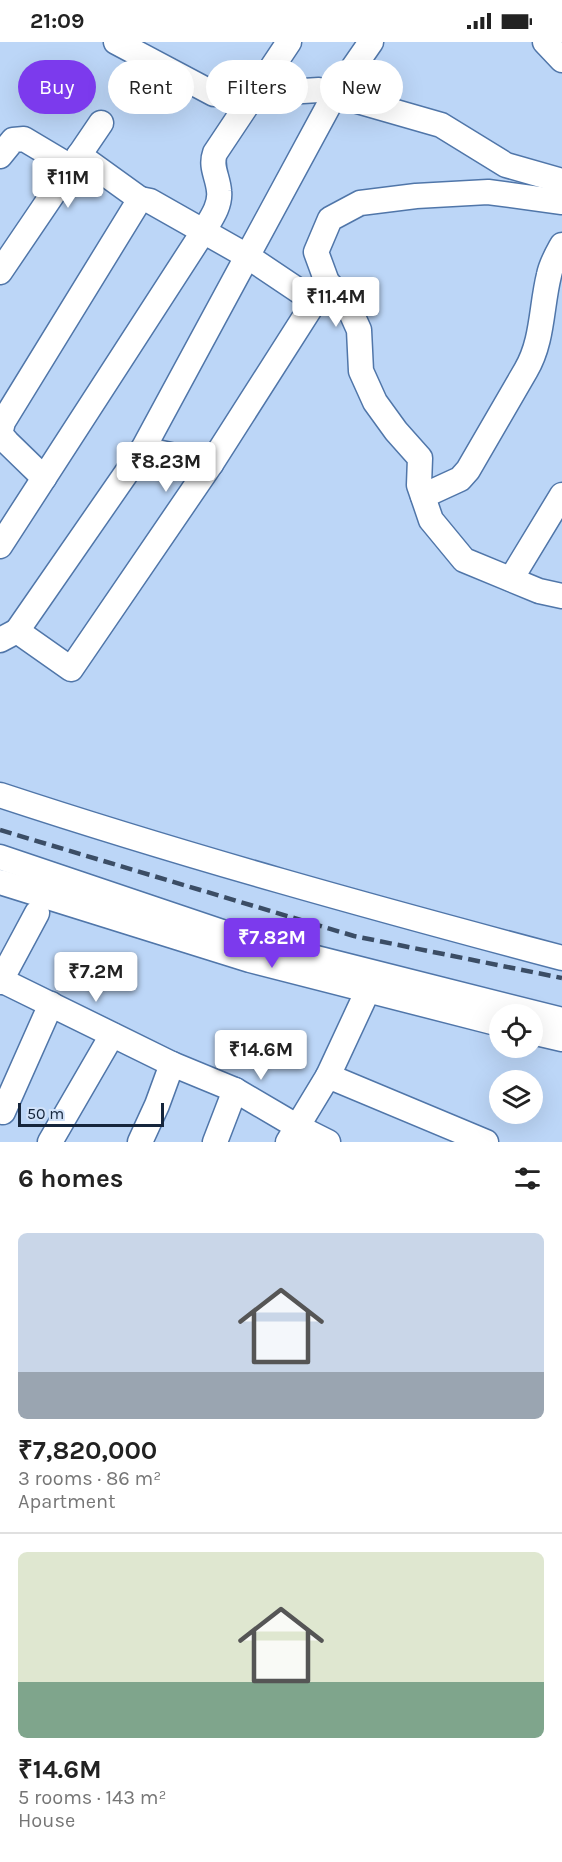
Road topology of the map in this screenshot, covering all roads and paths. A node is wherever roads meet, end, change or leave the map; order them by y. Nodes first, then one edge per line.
1 (116, 42) edge
2 (289, 42) edge
3 (371, 42) edge
4 (545, 42) edge
5 (277, 60) edge
6 (359, 60) edge
7 (562, 60) edge
8 (206, 90) edge
9 (241, 114) edge
10 (324, 114) edge
11 (403, 114) edge
12 (101, 123) dead end
13 (0, 156) edge
14 (75, 161) junction
15 (562, 181) edge
16 (140, 199) junction
17 (562, 202) edge
18 (203, 232) junction
19 (562, 245) edge
20 (247, 256) junction
21 (0, 272) edge
22 (320, 292) junction
23 (143, 449) junction
24 (211, 464) junction
25 (44, 478) junction
26 (562, 495) edge
27 (423, 496) junction
28 (0, 546) edge
29 (511, 579) junction
30 (562, 596) edge
31 (9, 636) edge
32 (0, 795) edge
33 (0, 857) edge
34 (0, 882) edge
35 (37, 913) dead end
36 (562, 958) edge
37 (0, 981) edge
38 (368, 990) junction
39 (51, 1004) junction
40 (489, 1020) edge
41 (562, 1020) edge
42 (111, 1035) junction
43 (543, 1035) edge
44 (562, 1039) edge
45 (172, 1064) junction
46 (328, 1076) junction
47 (234, 1090) junction
48 (3, 1112) dead end
49 (293, 1134) edge
50 (51, 1142) edge
51 (140, 1142) edge
52 (215, 1142) edge
53 (328, 1142) edge
54 (486, 1142) edge

1 - 8 street
2 - 5 street
3 - 6 street
4 - 7 street
9 - 18 street
10 - 20 street
11 - 15 street
12 - 14 street
13 - 14 street
14 - 16 street
14 - 21 street
16 - 18 street
16 - 25 street
17 - 22 street
18 - 20 street
18 - 25 street
19 - 27 street
20 - 22 street
20 - 23 street
22 - 24 street
22 - 27 street
23 - 24 street
23 - 31 street
24 - 31 street
25 - 28 street
26 - 29 street
27 - 29 street
29 - 30 street
32 - 36 street
33 - 41 street
34 - 38 street
35 - 37 street
37 - 39 street
38 - 40 street
38 - 46 street
39 - 42 street
39 - 48 street
42 - 45 street
42 - 50 street
43 - 44 street
45 - 47 street
45 - 51 street
46 - 49 street
46 - 54 street
47 - 49 street
47 - 52 street
49 - 53 street

